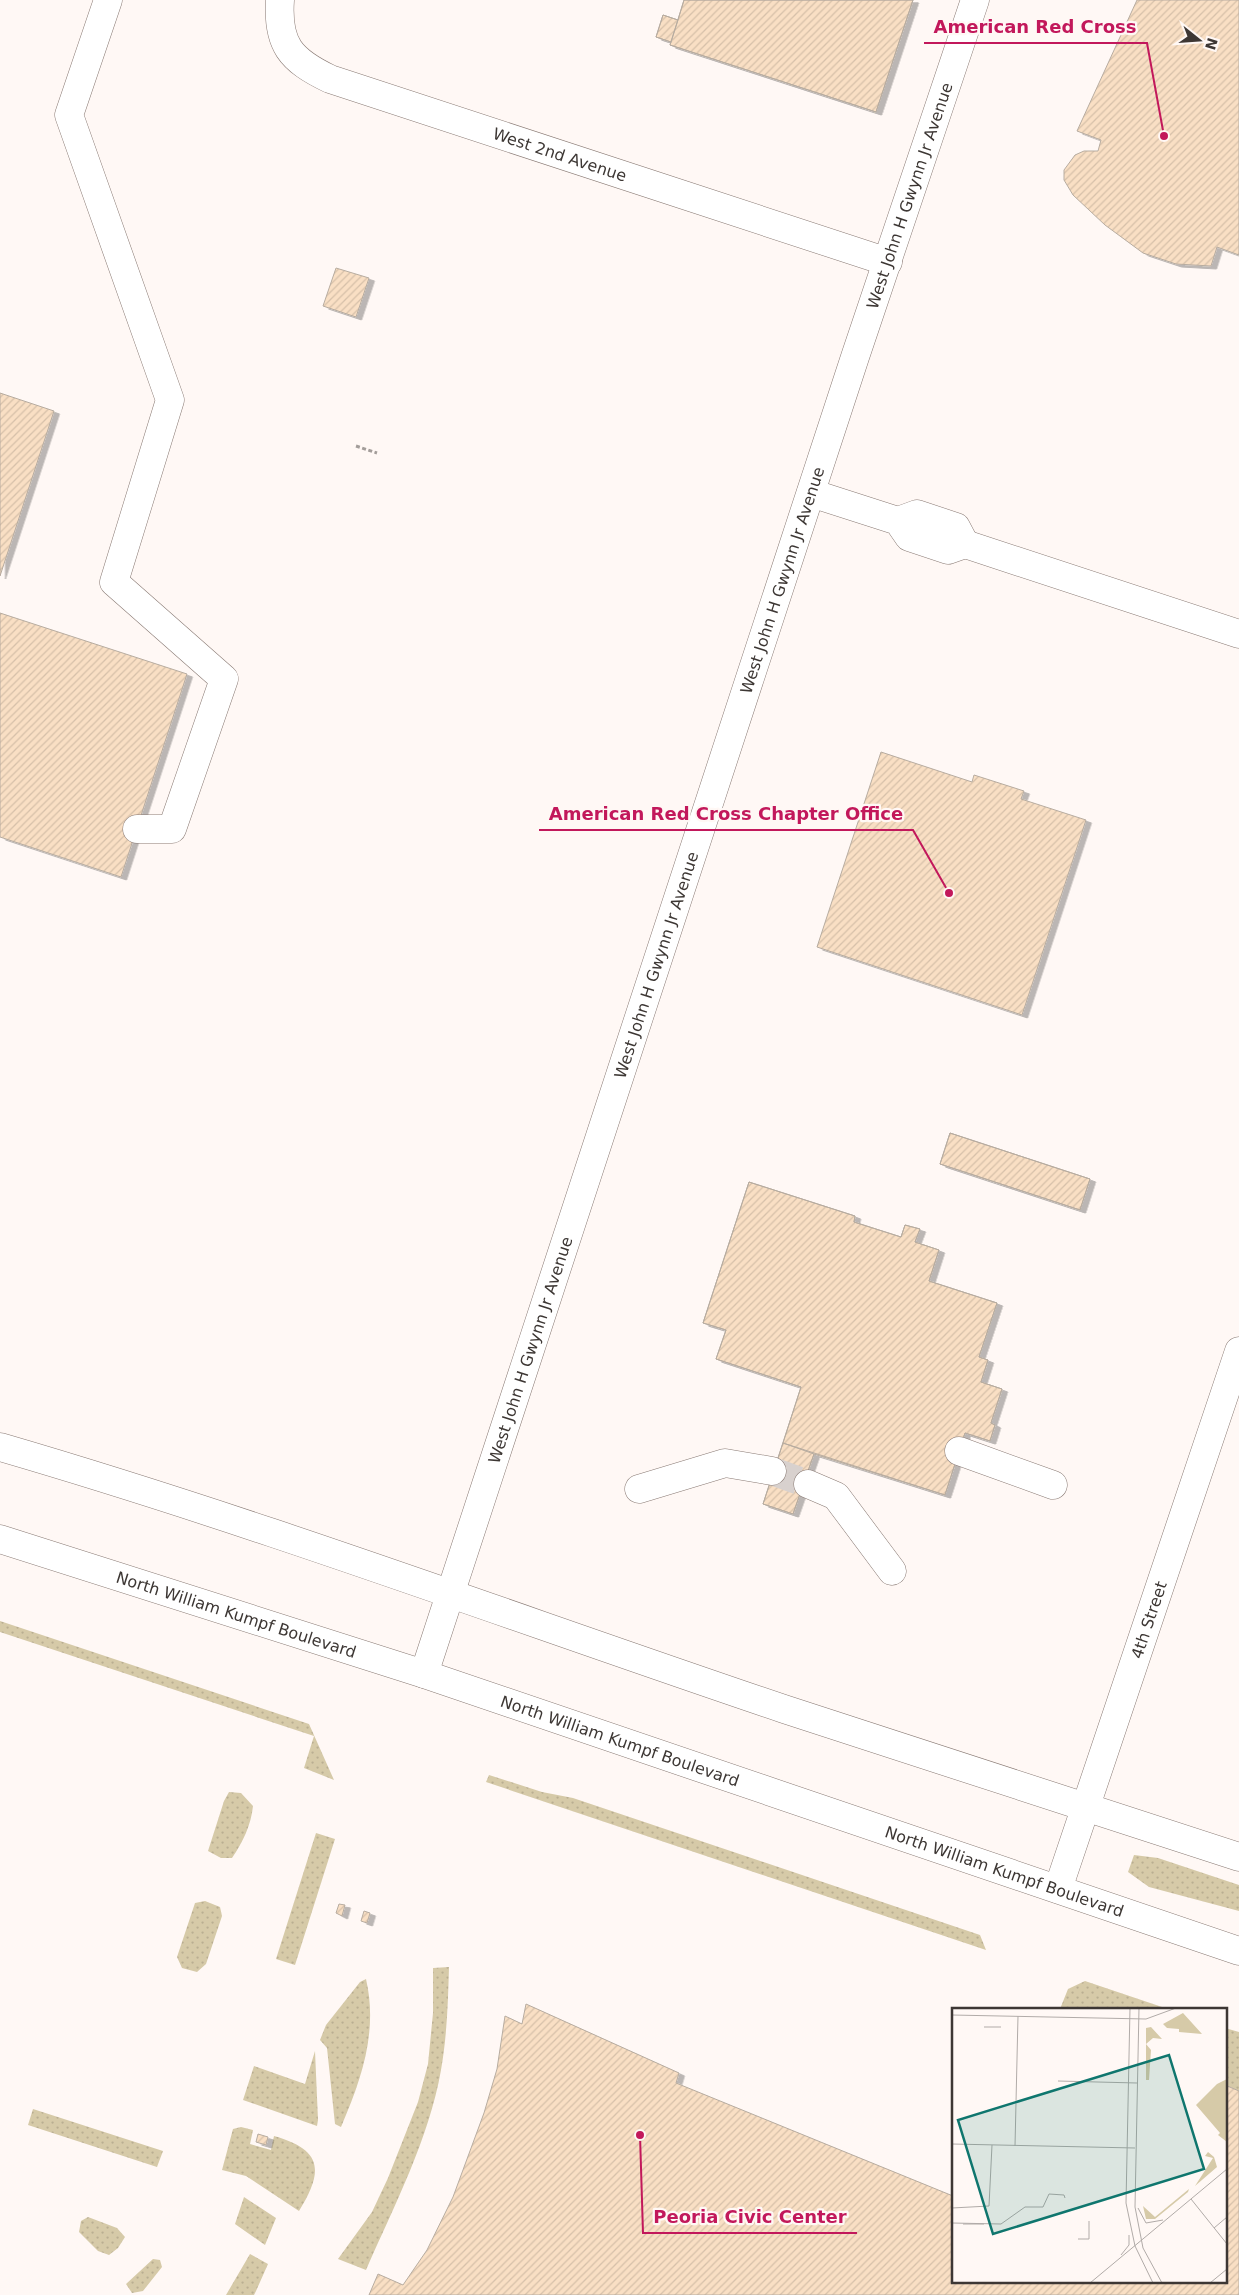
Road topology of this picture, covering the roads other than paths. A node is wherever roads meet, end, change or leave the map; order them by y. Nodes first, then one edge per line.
1 (108, 0) edge
2 (280, 0) edge
3 (975, 0) edge
4 (888, 262) junction
5 (811, 493) junction
6 (1239, 634) edge
7 (137, 829) dead end
8 (1239, 1351) edge
9 (0, 1442) edge
10 (0, 1447) edge
11 (959, 1451) dead end
12 (772, 1471) tunnel mouth
13 (106, 1479) junction
14 (808, 1484) tunnel mouth
15 (1053, 1485) dead end
16 (639, 1489) dead end
17 (0, 1539) edge
18 (0, 1554) edge
19 (892, 1571) dead end
20 (450, 1594) junction
21 (218, 1607) junction
22 (424, 1674) junction
23 (1086, 1807) junction
24 (1239, 1857) edge
25 (1058, 1889) junction
26 (1239, 1951) edge

1 - 7 main road
2 - 4 main road, West 2nd Avenue
3 - 4 main road, West John H Gwynn Jr Avenue
4 - 5 main road, West John H Gwynn Jr Avenue
5 - 6 main road
5 - 20 main road, West John H Gwynn Jr Avenue
8 - 23 main road, 4th Street
9 - 13 main road
10 - 13 main road
11 - 15 main road
12 - 16 main road
13 - 20 main road
14 - 19 main road
17 - 21 main road, North William Kumpf Boulevard
18 - 21 main road
20 - 22 main road, West John H Gwynn Jr Avenue
20 - 23 main road
21 - 22 main road, North William Kumpf Boulevard
22 - 25 main road, North William Kumpf Boulevard
23 - 24 main road
23 - 25 main road, 4th Street
25 - 26 main road, North William Kumpf Boulevard

